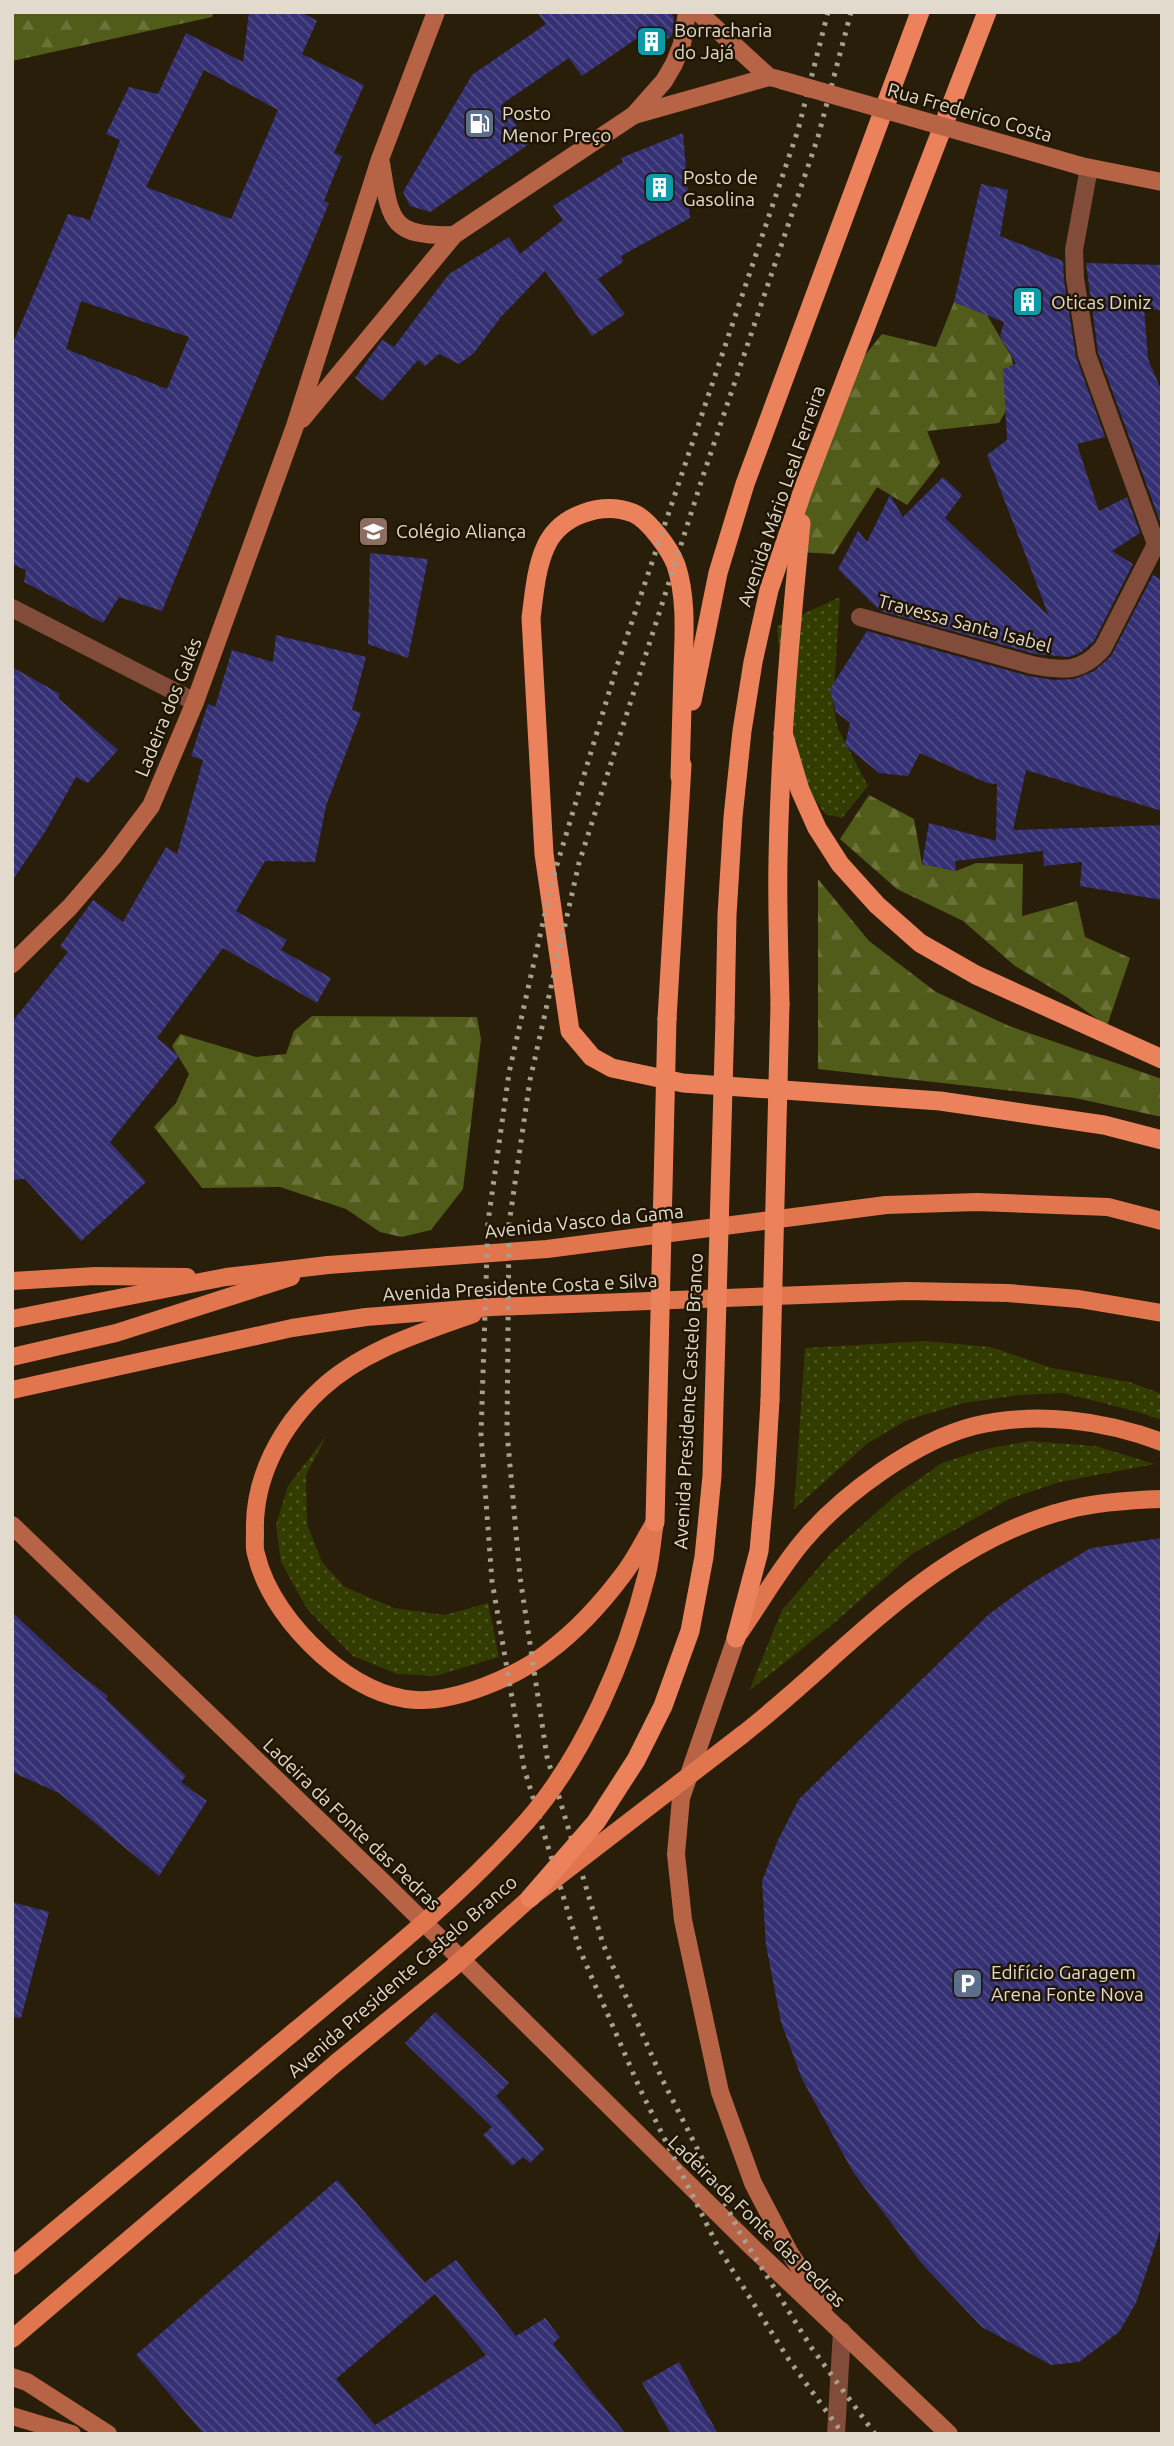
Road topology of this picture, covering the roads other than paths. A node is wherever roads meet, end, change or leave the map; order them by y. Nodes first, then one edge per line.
1 (436, 12) edge
2 (687, 12) edge
3 (698, 12) edge
4 (920, 12) edge
5 (987, 12) edge
6 (775, 78) junction
7 (635, 115) junction
8 (380, 159) junction
9 (1085, 167) junction
10 (1162, 182) edge
11 (453, 235) junction
12 (295, 426) junction
13 (804, 487) junction
14 (1159, 546) edge
15 (12, 608) edge
16 (860, 617) dead end
17 (195, 702) junction
18 (783, 733) junction
19 (680, 777) junction
20 (12, 964) edge
21 (725, 1018) joint
22 (667, 1019) joint
23 (1162, 1059) edge
24 (1162, 1140) edge
25 (1162, 1221) edge
26 (328, 1265) junction
27 (226, 1277) junction
28 (12, 1281) edge
29 (492, 1307) junction
30 (1162, 1312) edge
31 (12, 1319) edge
32 (12, 1357) edge
33 (12, 1390) edge
34 (1162, 1442) edge
35 (1162, 1499) edge
36 (655, 1522) junction
37 (12, 1525) edge
38 (736, 1638) junction
39 (530, 1898) junction
40 (12, 2266) edge
41 (842, 2331) junction
42 (12, 2339) edge
43 (19, 2379) edge
44 (12, 2416) edge
45 (72, 2434) edge
46 (108, 2434) edge
47 (836, 2434) edge
48 (949, 2434) edge

1 - 8 main road, Ladeira dos Galés
2 - 7 main road
3 - 6 main road, Rua Frederico Costa
4 - 19 highway, Avenida Mário Leal Ferreira
5 - 13 highway, Avenida Mário Leal Ferreira
6 - 7 main road
6 - 9 main road, Rua Frederico Costa, bridge
7 - 11 main road, Ladeira dos Galés
8 - 11 main road
8 - 12 main road, Ladeira dos Galés
9 - 10 main road, Rua Frederico Costa
9 - 14 street
11 - 12 main road, Ladeira dos Galés
12 - 17 main road, Ladeira dos Galés
13 - 18 highway
13 - 21 highway, Avenida Mário Leal Ferreira
14 - 16 street, Travessa Santa Isabel
15 - 17 street
17 - 20 main road, Ladeira dos Galés
18 - 23 highway
18 - 38 highway, bridge
19 - 22 highway, Avenida Mário Leal Ferreira
19 - 24 highway
21 - 39 highway, Avenida Presidente Castelo Branco, bridge
22 - 36 highway, Avenida Presidente Castelo Branco, bridge
25 - 26 main road, Avenida Vasco da Gama
26 - 27 main road, Avenida Vasco da Gama
26 - 32 main road
27 - 28 main road
27 - 31 main road, Avenida Vasco da Gama
29 - 30 main road, Avenida Presidente Costa e Silva
29 - 33 main road, Avenida Presidente Costa e Silva
29 - 36 main road
34 - 38 main road
35 - 39 main road, bridge
36 - 40 main road, Avenida Presidente Castelo Branco, bridge
37 - 41 main road, Ladeira da Fonte das Pedras
38 - 41 main road, Ladeira da Fonte das Pedras
39 - 42 main road, Avenida Presidente Castelo Branco, bridge
41 - 47 street
41 - 48 main road, Ladeira da Fonte das Pedras
43 - 46 main road
44 - 45 main road

